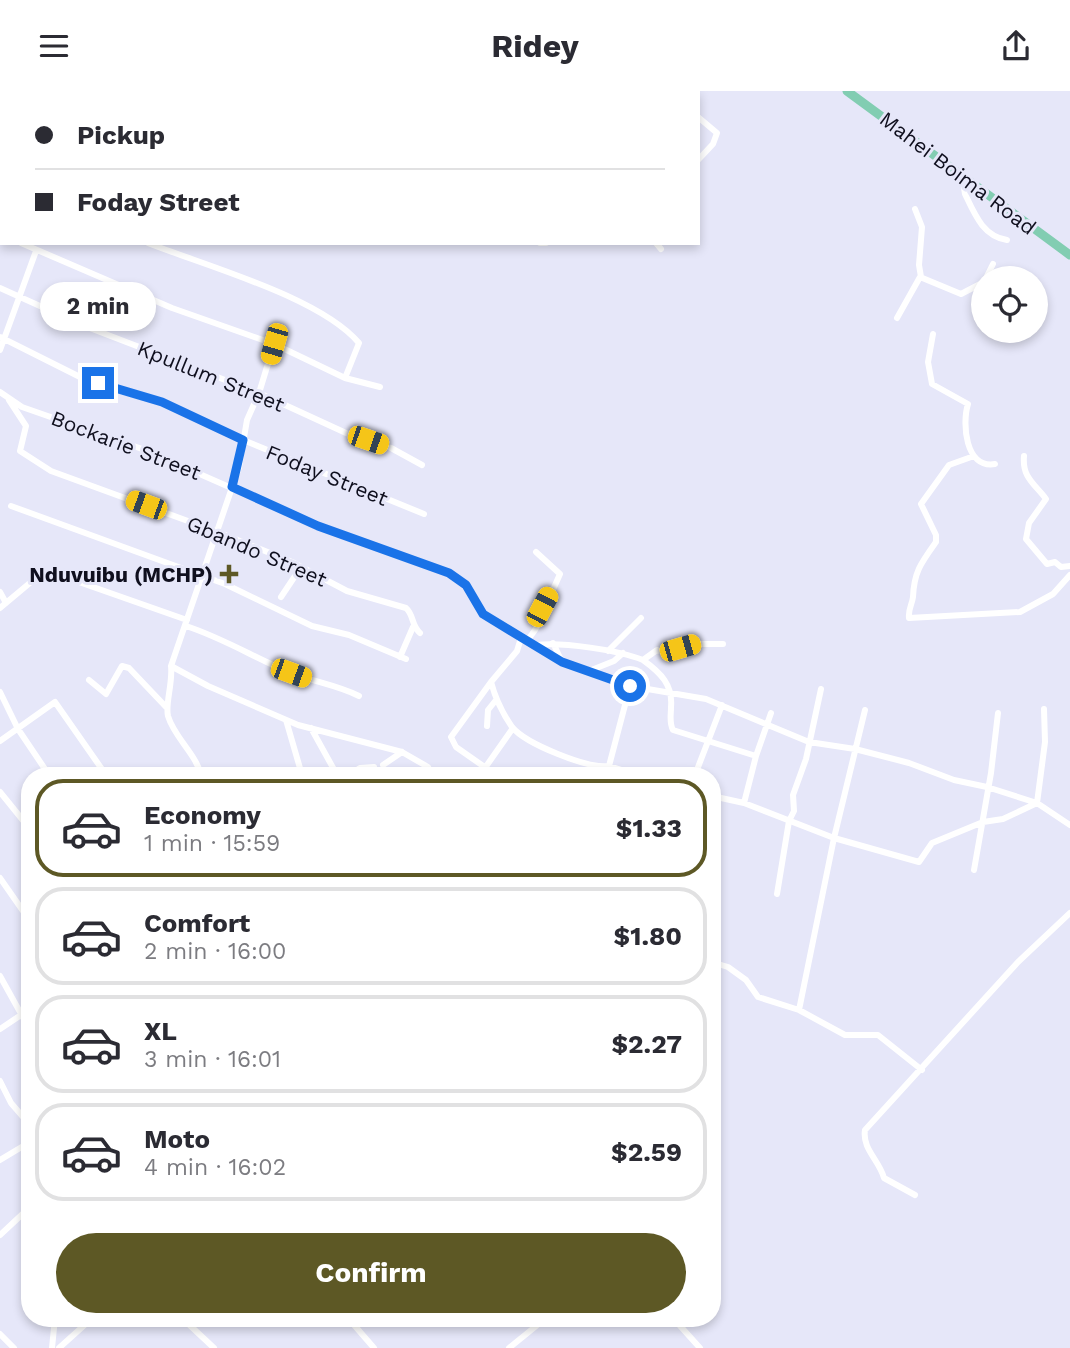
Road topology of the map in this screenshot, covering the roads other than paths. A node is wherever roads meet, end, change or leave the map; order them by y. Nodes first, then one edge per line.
1 (847, 91) edge
2 (700, 119) edge
3 (700, 158) edge
4 (969, 183) junction
5 (915, 209) dead end
6 (1007, 240) dead end
7 (25, 245) edge
8 (153, 245) edge
9 (36, 251) junction
10 (1070, 255) edge
11 (921, 277) junction
12 (0, 288) edge
13 (971, 288) edge
14 (18, 295) junction
15 (897, 318) dead end
16 (933, 334) dead end
17 (2, 338) edge
18 (274, 344) junction
19 (0, 350) edge
20 (345, 379) junction
21 (380, 387) dead end
22 (0, 392) edge
23 (259, 393) junction
24 (9, 399) junction
25 (243, 440) junction
26 (974, 456) junction
27 (1024, 456) dead end
28 (422, 464) dead end
29 (995, 464) dead end
30 (232, 487) junction
31 (11, 506) dead end
32 (424, 514) dead end
33 (218, 531) junction
34 (536, 552) dead end
35 (1070, 566) edge
36 (301, 567) junction
37 (1070, 575) edge
38 (203, 576) junction
39 (0, 592) edge
40 (281, 597) dead end
41 (3, 605) edge
42 (641, 618) dead end
43 (186, 623) junction
44 (413, 627) junction
45 (420, 633) dead end
46 (524, 639) junction
47 (553, 643) junction
48 (723, 644) dead end
49 (534, 645) junction
50 (607, 653) junction
51 (623, 653) junction
52 (643, 660) junction
53 (562, 662) junction
54 (171, 666) junction
55 (589, 671) junction
56 (89, 680) dead end
57 (491, 682) junction
58 (630, 686) junction
59 (821, 689) dead end
60 (0, 692) edge
61 (672, 692) junction
62 (359, 696) dead end
63 (496, 700) junction
64 (722, 705) junction
65 (167, 708) junction
66 (865, 709) dead end
67 (1044, 709) dead end
68 (771, 713) dead end
69 (998, 713) dead end
70 (286, 720) junction
71 (766, 725) junction
72 (487, 726) dead end
73 (311, 728) junction
74 (18, 729) junction
75 (513, 729) junction
76 (0, 741) edge
77 (708, 741) junction
78 (808, 742) junction
79 (855, 749) junction
80 (402, 752) junction
81 (756, 756) junction
82 (383, 765) dead end
83 (609, 766) junction
84 (44, 767) edge
85 (100, 767) edge
86 (197, 767) edge
87 (300, 767) edge
88 (333, 767) edge
89 (428, 767) edge
90 (485, 767) edge
91 (487, 767) edge
92 (612, 767) edge
93 (698, 767) edge
94 (987, 787) junction
95 (0, 792) edge
96 (721, 798) edge
97 (744, 803) junction
98 (1037, 803) junction
99 (21, 818) edge
100 (789, 821) junction
101 (983, 822) junction
102 (1069, 824) edge
103 (834, 838) junction
104 (974, 870) dead end
105 (0, 878) edge
106 (777, 894) dead end
107 (21, 908) edge
108 (1070, 913) edge
109 (721, 965) edge
110 (0, 976) edge
111 (799, 1010) junction
112 (20, 1015) joint
113 (0, 1029) edge
114 (922, 1070) junction
115 (0, 1081) edge
116 (21, 1115) edge
117 (21, 1147) edge
118 (0, 1160) edge
119 (915, 1195) dead end
120 (21, 1215) edge
121 (0, 1235) edge
122 (54, 1327) edge
123 (82, 1327) edge
124 (192, 1327) edge
125 (356, 1327) edge
126 (535, 1327) edge
127 (681, 1327) edge
128 (0, 1334) edge
129 (14, 1348) edge
130 (52, 1348) edge
131 (59, 1348) edge
132 (214, 1348) edge
133 (374, 1348) edge
134 (509, 1348) edge
135 (700, 1348) edge

1 - 4 main road, Mahei Boima Road
2 - 3 street
4 - 6 street
4 - 10 main road, Mahei Boima Road
5 - 11 street
7 - 9 street
8 - 20 street
9 - 14 street
9 - 18 street
11 - 13 street
11 - 15 street
12 - 14 street, Kpullum Street
14 - 17 street
14 - 23 street, Kpullum Street
16 - 26 street
17 - 19 street
17 - 25 street, Foday Street
18 - 20 street
18 - 23 street
20 - 21 street
22 - 24 street, Bockarie Street
23 - 25 street
23 - 28 street, Kpullum Street
24 - 30 street, Bockarie Street
24 - 33 street, Gbando Street
25 - 30 street
25 - 32 street, Foday Street
26 - 29 street
26 - 37 street
27 - 35 street
30 - 33 street
30 - 46 street, Bockarie Street
31 - 38 street
33 - 36 street, Gbando Street
33 - 38 street
34 - 46 street
36 - 40 street
36 - 44 street, Gbando Street
38 - 43 street
38 - 44 street
39 - 41 street
41 - 43 street
42 - 50 street
43 - 54 street
43 - 62 street
44 - 45 street, Gbando Street
46 - 49 street, Bockarie Street
46 - 57 street
47 - 49 street
47 - 50 street
47 - 53 street
48 - 52 street
49 - 53 street, Bockarie Street
50 - 51 street
51 - 52 street
51 - 55 street
52 - 61 street
53 - 55 street, Bockarie Street
54 - 65 street
54 - 70 street
55 - 58 street, Bockarie Street
56 - 65 street
57 - 63 street
57 - 90 street
58 - 61 street, Bockarie Street
58 - 83 street
59 - 78 street
60 - 74 street
61 - 64 street, Bockarie Street
61 - 77 street
63 - 72 street
63 - 75 street
64 - 71 street, Bockarie Street
64 - 77 street
65 - 86 street
66 - 79 street
67 - 98 street
68 - 71 street
69 - 94 street
70 - 73 street
70 - 87 street
71 - 78 street, Bockarie Street
71 - 81 street
73 - 80 street
73 - 88 street
74 - 76 street
74 - 84 street
74 - 85 street
75 - 83 street
75 - 91 street
77 - 81 street
77 - 93 street
78 - 79 street, Bockarie Street
78 - 100 street
79 - 94 street, Bockarie Street
79 - 103 street
80 - 82 street
80 - 89 street
81 - 97 street
83 - 92 street
94 - 98 street, Bockarie Street
94 - 101 street
95 - 99 street
96 - 97 street
97 - 100 street
98 - 101 street
98 - 102 street, Bockarie Street
100 - 103 street
100 - 106 street
101 - 103 street
101 - 104 street
103 - 111 street
105 - 107 street
108 - 114 street
109 - 111 street
110 - 112 street
111 - 114 street
112 - 113 street
114 - 119 street
115 - 116 street
117 - 118 street
120 - 121 street
122 - 130 street
123 - 131 street
124 - 132 street
125 - 133 street
126 - 134 street
127 - 135 street
128 - 129 street

